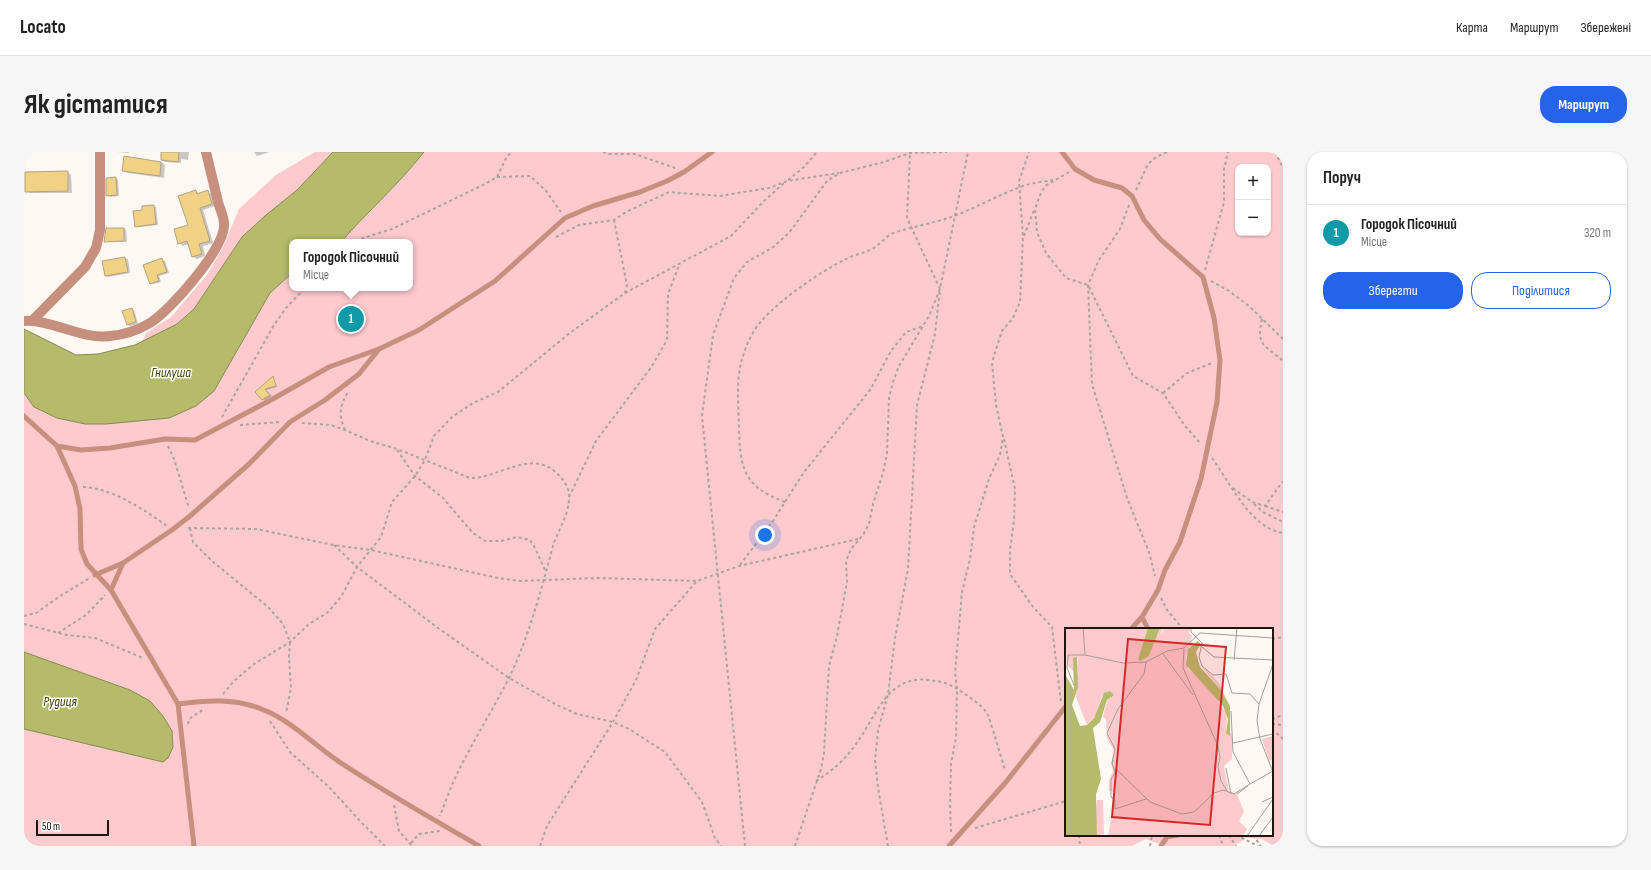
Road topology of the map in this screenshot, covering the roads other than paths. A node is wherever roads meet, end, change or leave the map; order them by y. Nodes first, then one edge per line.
1 (100, 152) edge
2 (206, 152) edge
3 (712, 152) edge
4 (1062, 152) edge
5 (28, 320) edge
6 (379, 349) junction
7 (24, 416) edge
8 (57, 446) junction
9 (123, 563) junction
10 (95, 574) junction
11 (110, 590) junction
12 (1142, 616) junction
13 (1132, 628) edge
14 (1148, 628) edge
15 (178, 704) junction
16 (1064, 708) edge
17 (1172, 836) edge
18 (950, 845) edge
19 (194, 846) edge
20 (479, 846) edge
21 (1161, 846) edge

1 - 5 street
2 - 5 street
3 - 6 lane
4 - 12 lane
6 - 8 lane
6 - 9 lane
7 - 8 lane
8 - 10 lane
9 - 10 lane
9 - 11 lane
10 - 11 lane
11 - 15 lane
12 - 13 lane
12 - 14 lane
15 - 19 lane
15 - 20 lane
16 - 18 lane
17 - 21 lane

